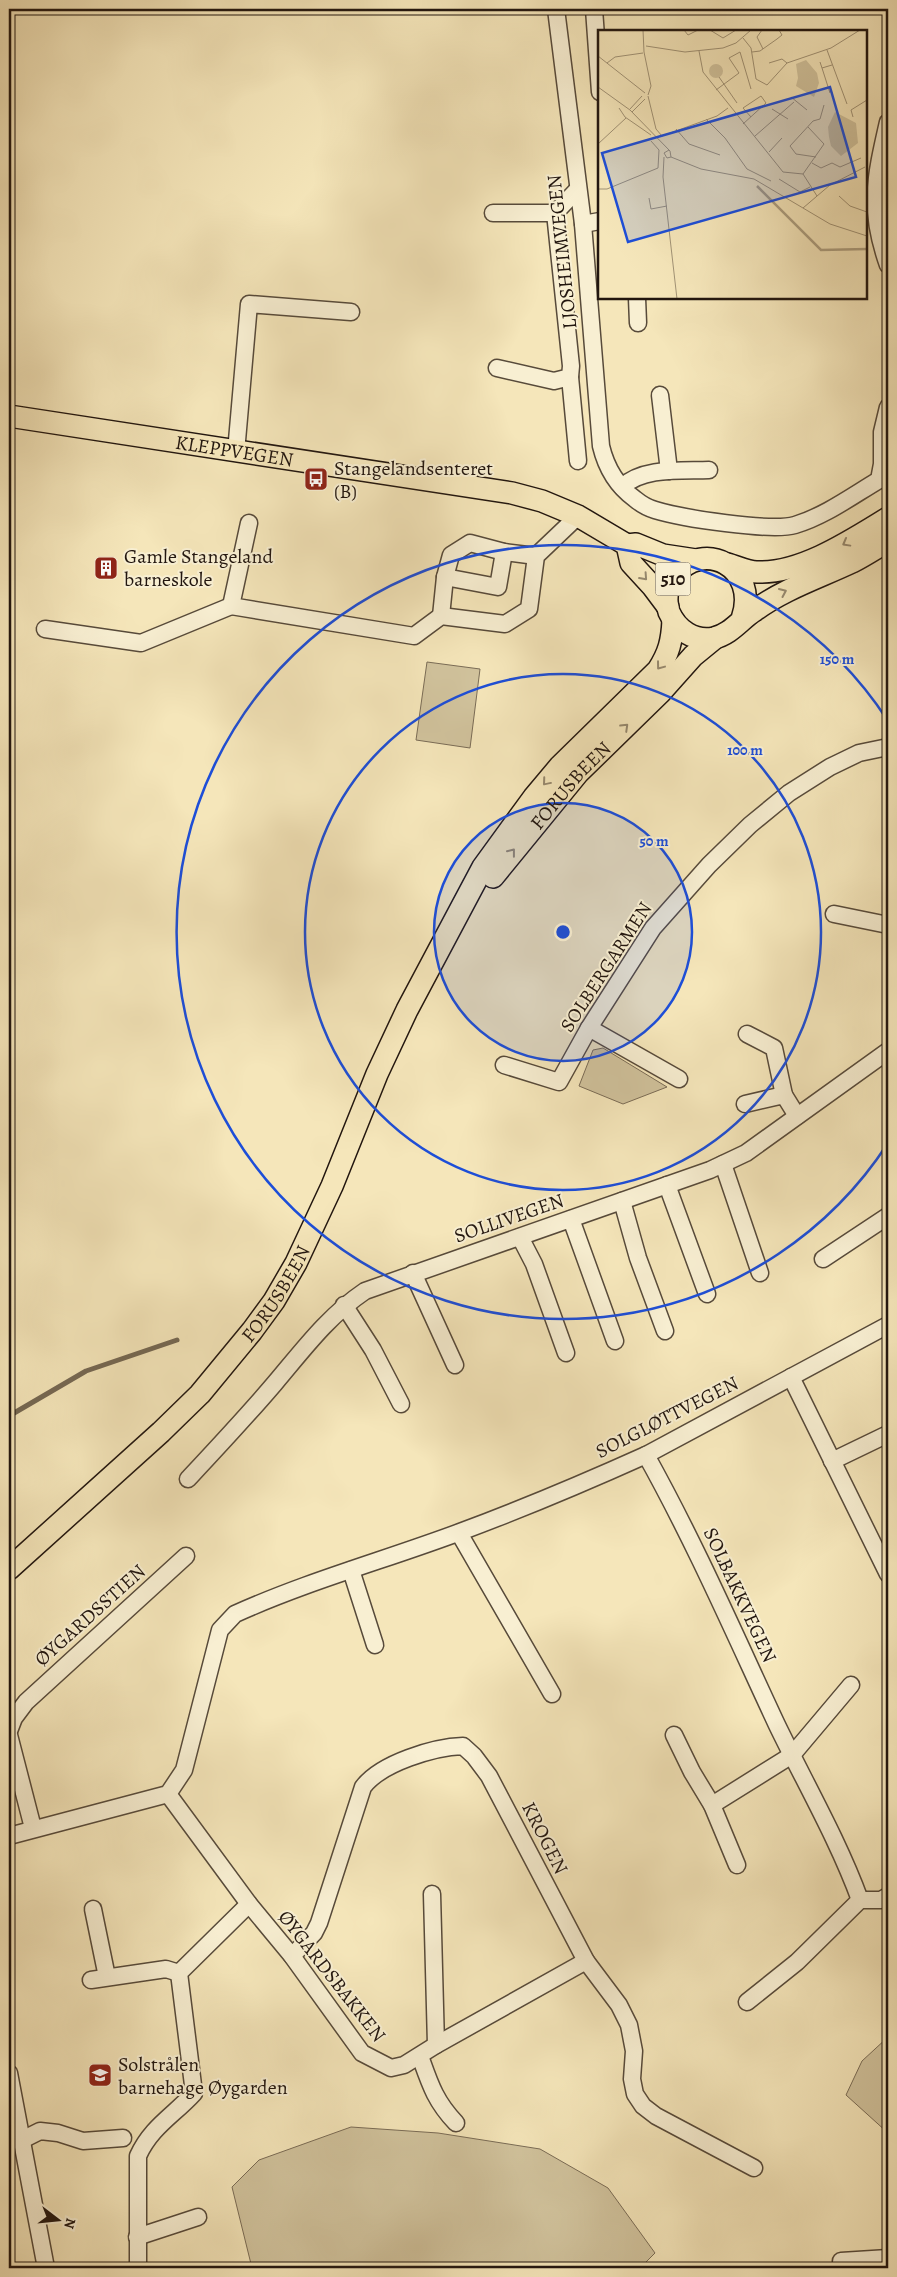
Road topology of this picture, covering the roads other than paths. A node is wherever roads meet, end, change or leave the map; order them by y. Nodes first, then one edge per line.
1 (556, 9) edge
2 (594, 9) edge
3 (598, 64) edge
4 (888, 122) edge
5 (872, 161) edge
6 (578, 189) junction
7 (493, 213) dead end
8 (555, 213) junction
9 (598, 221) edge
10 (583, 224) junction
11 (888, 265) edge
12 (637, 299) edge
13 (351, 312) dead end
14 (638, 322) dead end
15 (497, 368) dead end
16 (570, 377) junction
17 (660, 395) dead end
18 (888, 407) edge
19 (9, 416) edge
20 (236, 452) junction
21 (578, 461) dead end
22 (709, 470) dead end
23 (669, 471) junction
24 (622, 487) junction
25 (578, 516) junction
26 (888, 518) edge
27 (249, 524) dead end
28 (888, 541) edge
29 (626, 545) junction
30 (504, 552) junction
31 (536, 556) junction
32 (696, 560) junction
33 (726, 564) junction
34 (445, 577) junction
35 (231, 606) junction
36 (670, 614) junction
37 (441, 616) junction
38 (742, 619) junction
39 (45, 629) dead end
40 (715, 638) junction
41 (888, 747) edge
42 (834, 914) dead end
43 (888, 925) edge
44 (442, 947) junction
45 (589, 1028) junction
46 (746, 1034) dead end
47 (888, 1050) edge
48 (504, 1065) dead end
49 (680, 1079) dead end
50 (784, 1095) junction
51 (745, 1104) dead end
52 (797, 1116) junction
53 (723, 1164) junction
54 (667, 1185) junction
55 (622, 1201) junction
56 (888, 1216) edge
57 (571, 1218) junction
58 (520, 1237) junction
59 (823, 1259) dead end
60 (413, 1273) junction
61 (760, 1273) dead end
62 (707, 1294) dead end
63 (344, 1306) junction
64 (888, 1325) edge
65 (665, 1331) dead end
66 (615, 1341) dead end
67 (566, 1353) dead end
68 (455, 1365) dead end
69 (791, 1377) junction
70 (401, 1404) dead end
71 (888, 1434) edge
72 (646, 1455) junction
73 (832, 1461) junction
74 (188, 1479) dead end
75 (459, 1533) junction
76 (186, 1556) dead end
77 (9, 1568) edge
78 (350, 1570) junction
79 (888, 1574) edge
80 (374, 1645) dead end
81 (852, 1685) dead end
82 (552, 1694) dead end
83 (9, 1733) edge
84 (674, 1735) dead end
85 (792, 1755) junction
86 (168, 1794) junction
87 (712, 1805) junction
88 (33, 1828) junction
89 (9, 1836) edge
90 (737, 1865) dead end
91 (432, 1894) dead end
92 (888, 1896) edge
93 (860, 1900) junction
94 (249, 1904) junction
95 (93, 1909) dead end
96 (292, 1956) junction
97 (586, 1961) junction
98 (179, 1973) junction
99 (107, 1977) junction
100 (91, 1980) dead end
101 (747, 2002) dead end
102 (436, 2045) junction
103 (420, 2056) junction
104 (9, 2073) edge
105 (456, 2123) dead end
106 (123, 2138) dead end
107 (20, 2141) junction
108 (754, 2168) dead end
109 (198, 2217) dead end
110 (137, 2237) junction
111 (888, 2258) edge
112 (841, 2261) dead end
113 (46, 2268) edge
114 (138, 2268) edge

1 - 6 street, LJOSHEIMVEGEN
2 - 3 street
4 - 5 street
5 - 11 street
6 - 8 street
6 - 10 street, LJOSHEIMVEGEN
7 - 8 street
8 - 16 street
9 - 10 street
10 - 24 street, LJOSHEIMVEGEN
12 - 14 street
13 - 20 street
15 - 16 street
16 - 21 street
17 - 23 street
18 - 24 street, LJOSHEIMVEGEN
19 - 20 main road, KLEPPVEGEN / 510
20 - 25 main road, KLEPPVEGEN / 510
22 - 23 street
23 - 24 street
25 - 29 main road, KLEPPVEGEN / 510
25 - 31 street
26 -> 33 main road, 510
27 - 35 street
38 -> 28 main road
29 - 32 main road, KLEPPVEGEN / 510
29 -> 36 main road, 510
30 - 31 street
30 - 34 street
30 - 34 street
31 - 37 street
32 - 33 main road, 510
32 - 36 main road, 510
33 - 38 main road
34 - 37 street
35 - 37 street
35 - 39 street
36 - 40 main road, 510
36 -> 44 main road, FORUSBEEN
38 - 40 main road
44 -> 40 main road, FORUSBEEN
41 - 45 street, SOLBERGARMEN
42 - 43 street
44 - 77 main road, FORUSBEEN
45 - 48 street, SOLBERGARMEN
45 - 49 street
46 - 50 street
47 - 52 street, SOLLIVEGEN
50 - 51 street
50 - 52 street
52 - 53 street, SOLLIVEGEN
53 - 54 street, SOLLIVEGEN
53 - 61 street
54 - 55 street, SOLLIVEGEN
54 - 62 street
55 - 57 street, SOLLIVEGEN
55 - 65 street
56 - 59 street
57 - 58 street, SOLLIVEGEN
57 - 66 street
58 - 60 street, SOLLIVEGEN
58 - 67 street
60 - 63 street, SOLLIVEGEN
60 - 68 street
63 - 70 street
63 - 74 street, SOLLIVEGEN
64 - 69 street, SOLGLØTTVEGEN
69 - 72 street, SOLGLØTTVEGEN
69 - 73 street
71 - 73 street
72 - 75 street, SOLGLØTTVEGEN
72 - 85 street, SOLBAKKVEGEN
73 - 79 street
75 - 78 street, SOLGLØTTVEGEN
75 - 82 street
76 - 83 street, ØYGARDSSTIEN
78 - 80 street
78 - 86 street, SOLGLØTTVEGEN
81 - 85 street
83 - 88 street, ØYGARDSSTIEN
84 - 87 street
85 - 87 street
85 - 93 street, SOLBAKKVEGEN
86 - 88 street
86 - 94 street, ØYGARDSBAKKEN
87 - 90 street
88 - 89 street
91 - 102 street
92 - 93 street
93 - 101 street
94 - 96 street, ØYGARDSBAKKEN
94 - 98 street
95 - 99 street
96 - 97 street, KROGEN
96 - 103 street, ØYGARDSBAKKEN
97 - 102 street, ØYGARDSBAKKEN
97 - 108 street, KROGEN
98 - 99 street
98 - 110 street
99 - 100 street
102 - 103 street, ØYGARDSBAKKEN
103 - 105 street
104 - 107 street
106 - 107 street
107 - 113 street
109 - 110 street
110 - 114 street
111 - 112 street

